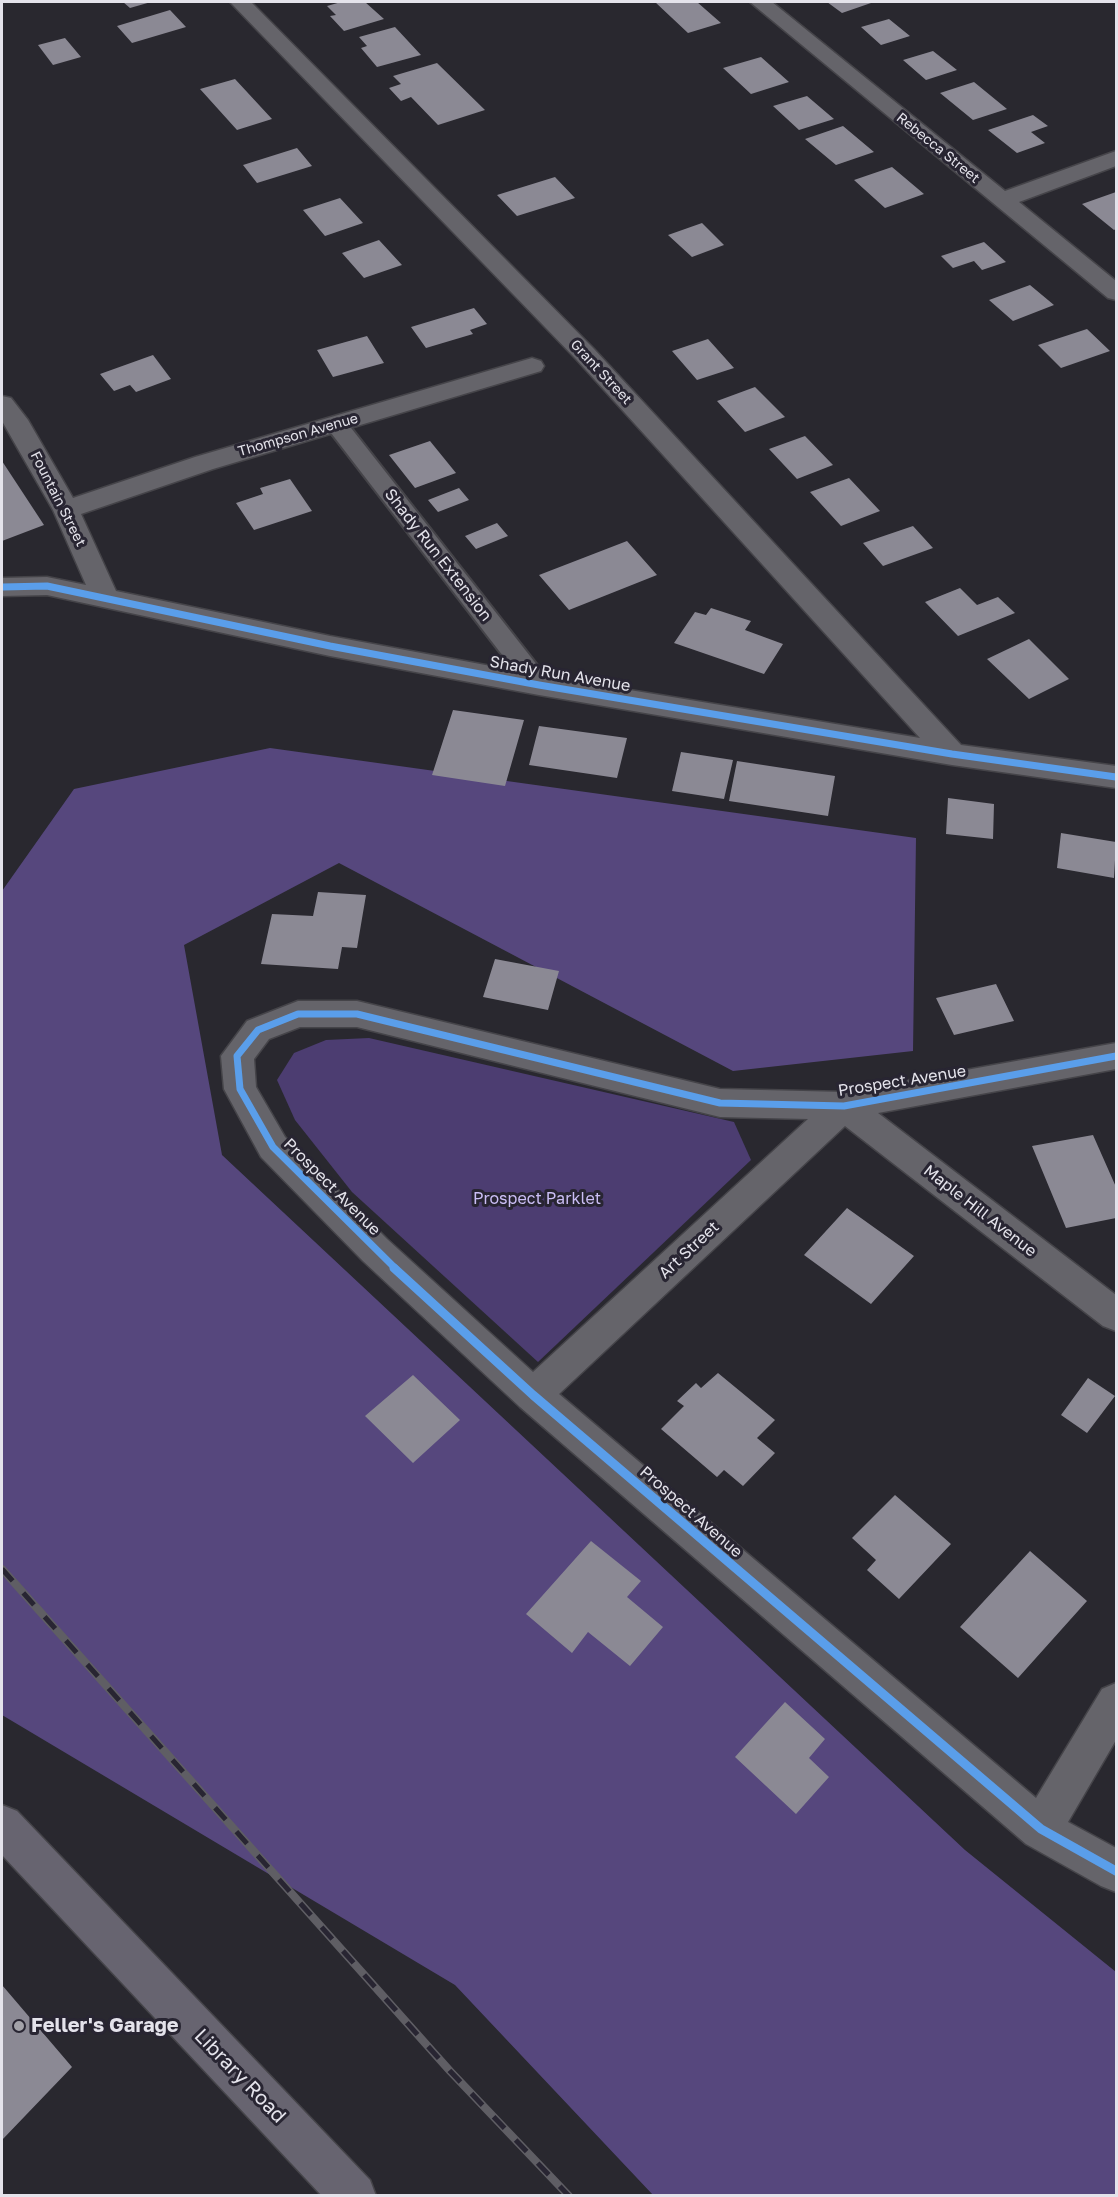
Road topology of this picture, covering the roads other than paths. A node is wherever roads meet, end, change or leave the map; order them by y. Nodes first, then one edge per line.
1 (240, 2) edge
2 (760, 2) edge
3 (1116, 158) edge
4 (1002, 200) junction
5 (1116, 293) edge
6 (532, 366) dead end
7 (2, 404) edge
8 (336, 424) junction
9 (66, 510) junction
10 (2, 587) edge
11 (106, 599) junction
12 (539, 686) junction
13 (952, 754) junction
14 (1116, 777) edge
15 (1116, 1056) edge
16 (844, 1106) junction
17 (1116, 1315) edge
18 (534, 1395) junction
19 (1116, 1703) edge
20 (2, 1826) edge
21 (1041, 1829) junction
22 (1116, 1871) edge
23 (354, 2196) edge

1 - 13 street, Grant Street
2 - 4 street, Rebecca Street
3 - 4 street
4 - 5 street, Rebecca Street
6 - 8 street, Thompson Avenue
7 - 9 street, Fountain Street
8 - 9 street, Thompson Avenue
8 - 12 lane, Shady Run Extension
9 - 11 street, Fountain Street
10 - 11 street, Shady Run Avenue
11 - 12 street, Shady Run Avenue
12 - 13 street, Shady Run Avenue
13 - 14 street, Shady Run Avenue
15 - 16 street, Prospect Avenue
16 - 17 street, Maple Hill Avenue
16 - 18 street, Art Street
16 - 18 street, Prospect Avenue
18 - 21 street, Prospect Avenue
19 - 21 street
20 - 23 main road, Library Road
21 - 22 street, Prospect Avenue

